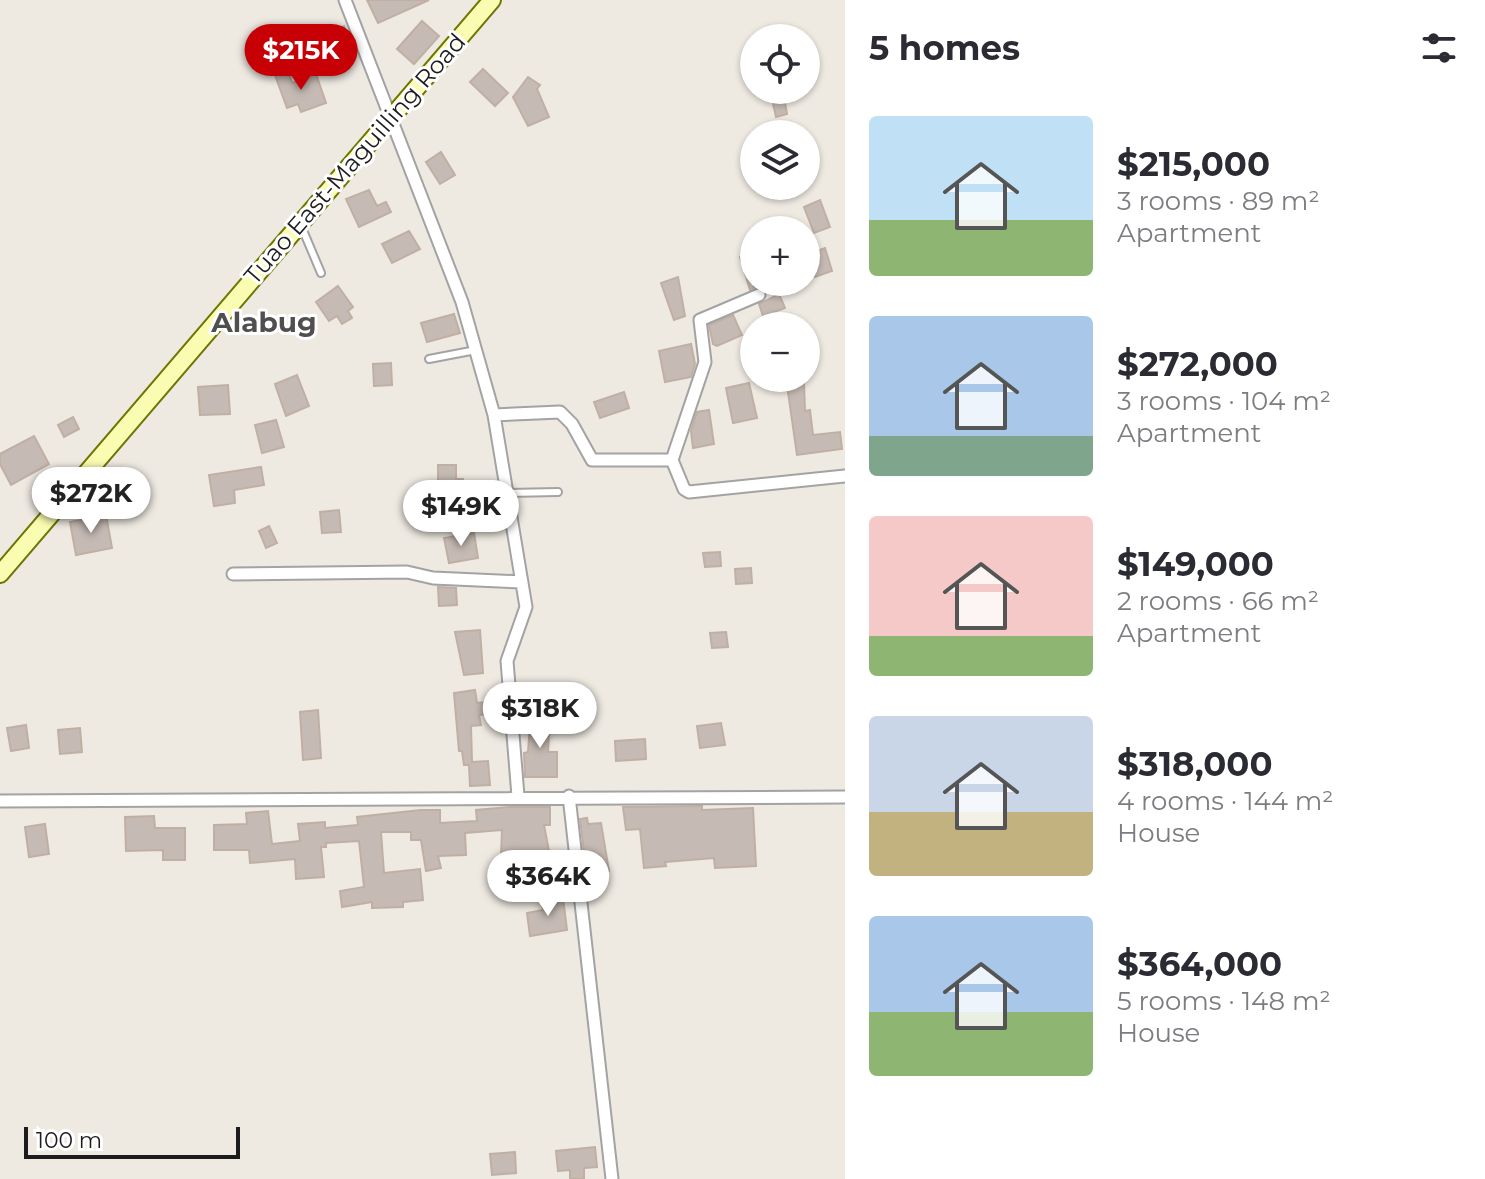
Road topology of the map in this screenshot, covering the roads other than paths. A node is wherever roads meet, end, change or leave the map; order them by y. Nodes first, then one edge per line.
1 (345, 0) edge
2 (492, 0) edge
3 (389, 119) junction
4 (300, 224) junction
5 (321, 273) dead end
6 (757, 296) edge
7 (477, 349) junction
8 (429, 359) dead end
9 (494, 415) junction
10 (672, 460) junction
11 (845, 476) edge
12 (558, 492) dead end
13 (505, 493) junction
14 (0, 574) edge
15 (233, 574) dead end
16 (522, 582) junction
17 (518, 796) junction
18 (569, 796) junction
19 (845, 797) edge
20 (0, 801) edge
21 (612, 1179) edge

1 - 3 street
2 - 3 main road, Tuao East-Maguilling Road
3 - 4 main road, Tuao East-Maguilling Road
3 - 7 street
4 - 5 lane
4 - 14 main road, Tuao East-Maguilling Road
6 - 10 street
7 - 8 lane
7 - 9 street
9 - 10 street
9 - 13 street
10 - 11 street
12 - 13 lane
13 - 16 street
15 - 16 street
16 - 17 street
17 - 18 street
17 - 20 street
18 - 19 street
18 - 21 street

